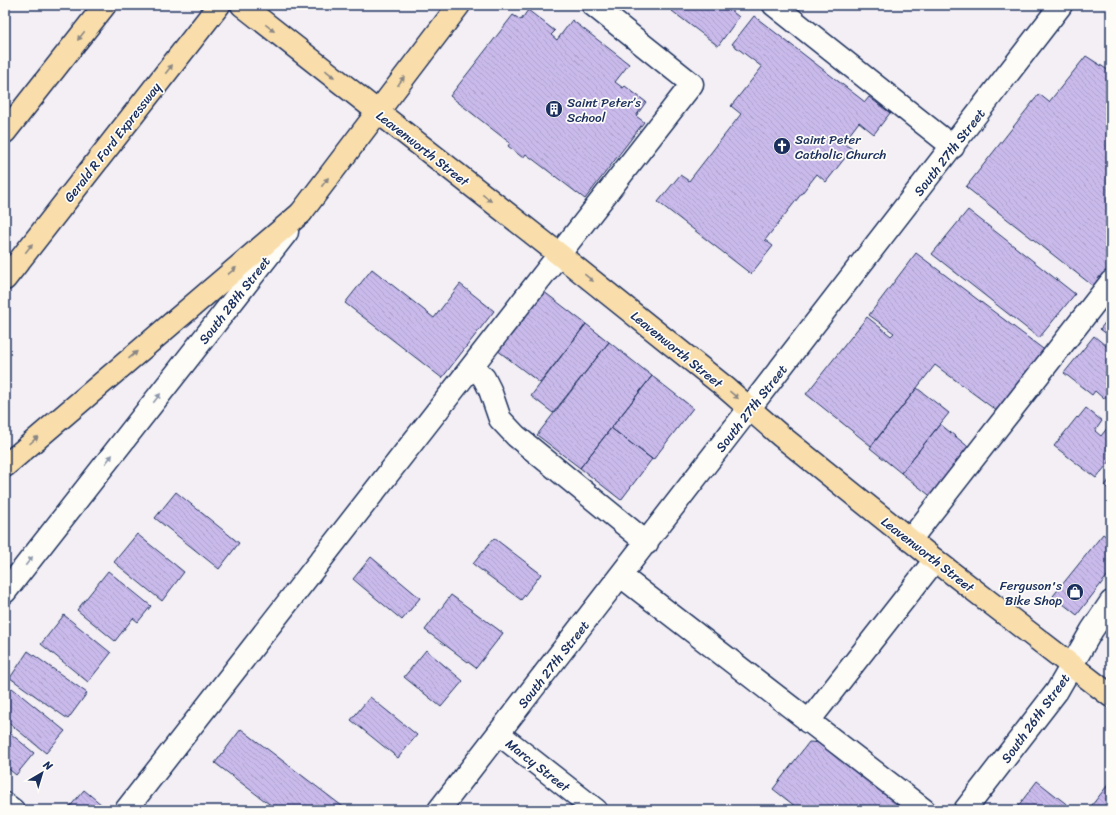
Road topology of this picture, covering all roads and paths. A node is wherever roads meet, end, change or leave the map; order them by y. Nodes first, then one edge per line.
1 (105, 5) edge
2 (219, 5) edge
3 (242, 5) edge
4 (459, 5) edge
5 (593, 5) edge
6 (774, 5) edge
7 (1061, 5) edge
8 (378, 113) junction
9 (5, 132) edge
10 (953, 147) junction
11 (301, 214) junction
12 (560, 255) junction
13 (5, 279) edge
14 (1111, 282) edge
15 (473, 367) junction
16 (750, 409) junction
17 (5, 466) edge
18 (910, 540) junction
19 (647, 543) junction
20 (935, 560) junction
21 (622, 576) junction
22 (5, 592) edge
23 (1111, 602) edge
24 (1072, 666) junction
25 (1111, 696) edge
26 (808, 722) junction
27 (499, 734) junction
28 (5, 804) edge
29 (13, 810) edge
30 (126, 810) edge
31 (439, 810) edge
32 (596, 810) edge
33 (924, 810) edge
34 (965, 810) edge

1 -> 9 main road
13 -> 2 main road, Gerald R Ford Expressway
3 -> 8 main road, Leavenworth Street
8 -> 4 main road, South 28th Street
5 - 12 street
6 - 10 street
7 - 10 street, South 27th Street
11 -> 8 main road, South 28th Street
8 -> 12 main road, Leavenworth Street
10 - 16 street, South 27th Street
17 -> 11 main road
22 -> 11 street, South 28th Street
12 - 15 street
12 -> 16 main road, Leavenworth Street
14 - 18 street
15 - 19 street
15 - 30 street
16 - 18 main road, Leavenworth Street
16 - 19 street, South 27th Street
18 - 20 main road, Leavenworth Street
19 - 21 street, South 27th Street
20 - 24 main road, Leavenworth Street
20 - 26 street
21 - 26 street
21 - 27 street, South 27th Street
23 - 24 street, South 26th Street
24 - 25 main road, Leavenworth Street
24 - 34 street, South 26th Street
26 - 33 street
27 - 31 street, South 27th Street
27 - 32 street, Marcy Street
28 - 29 street

